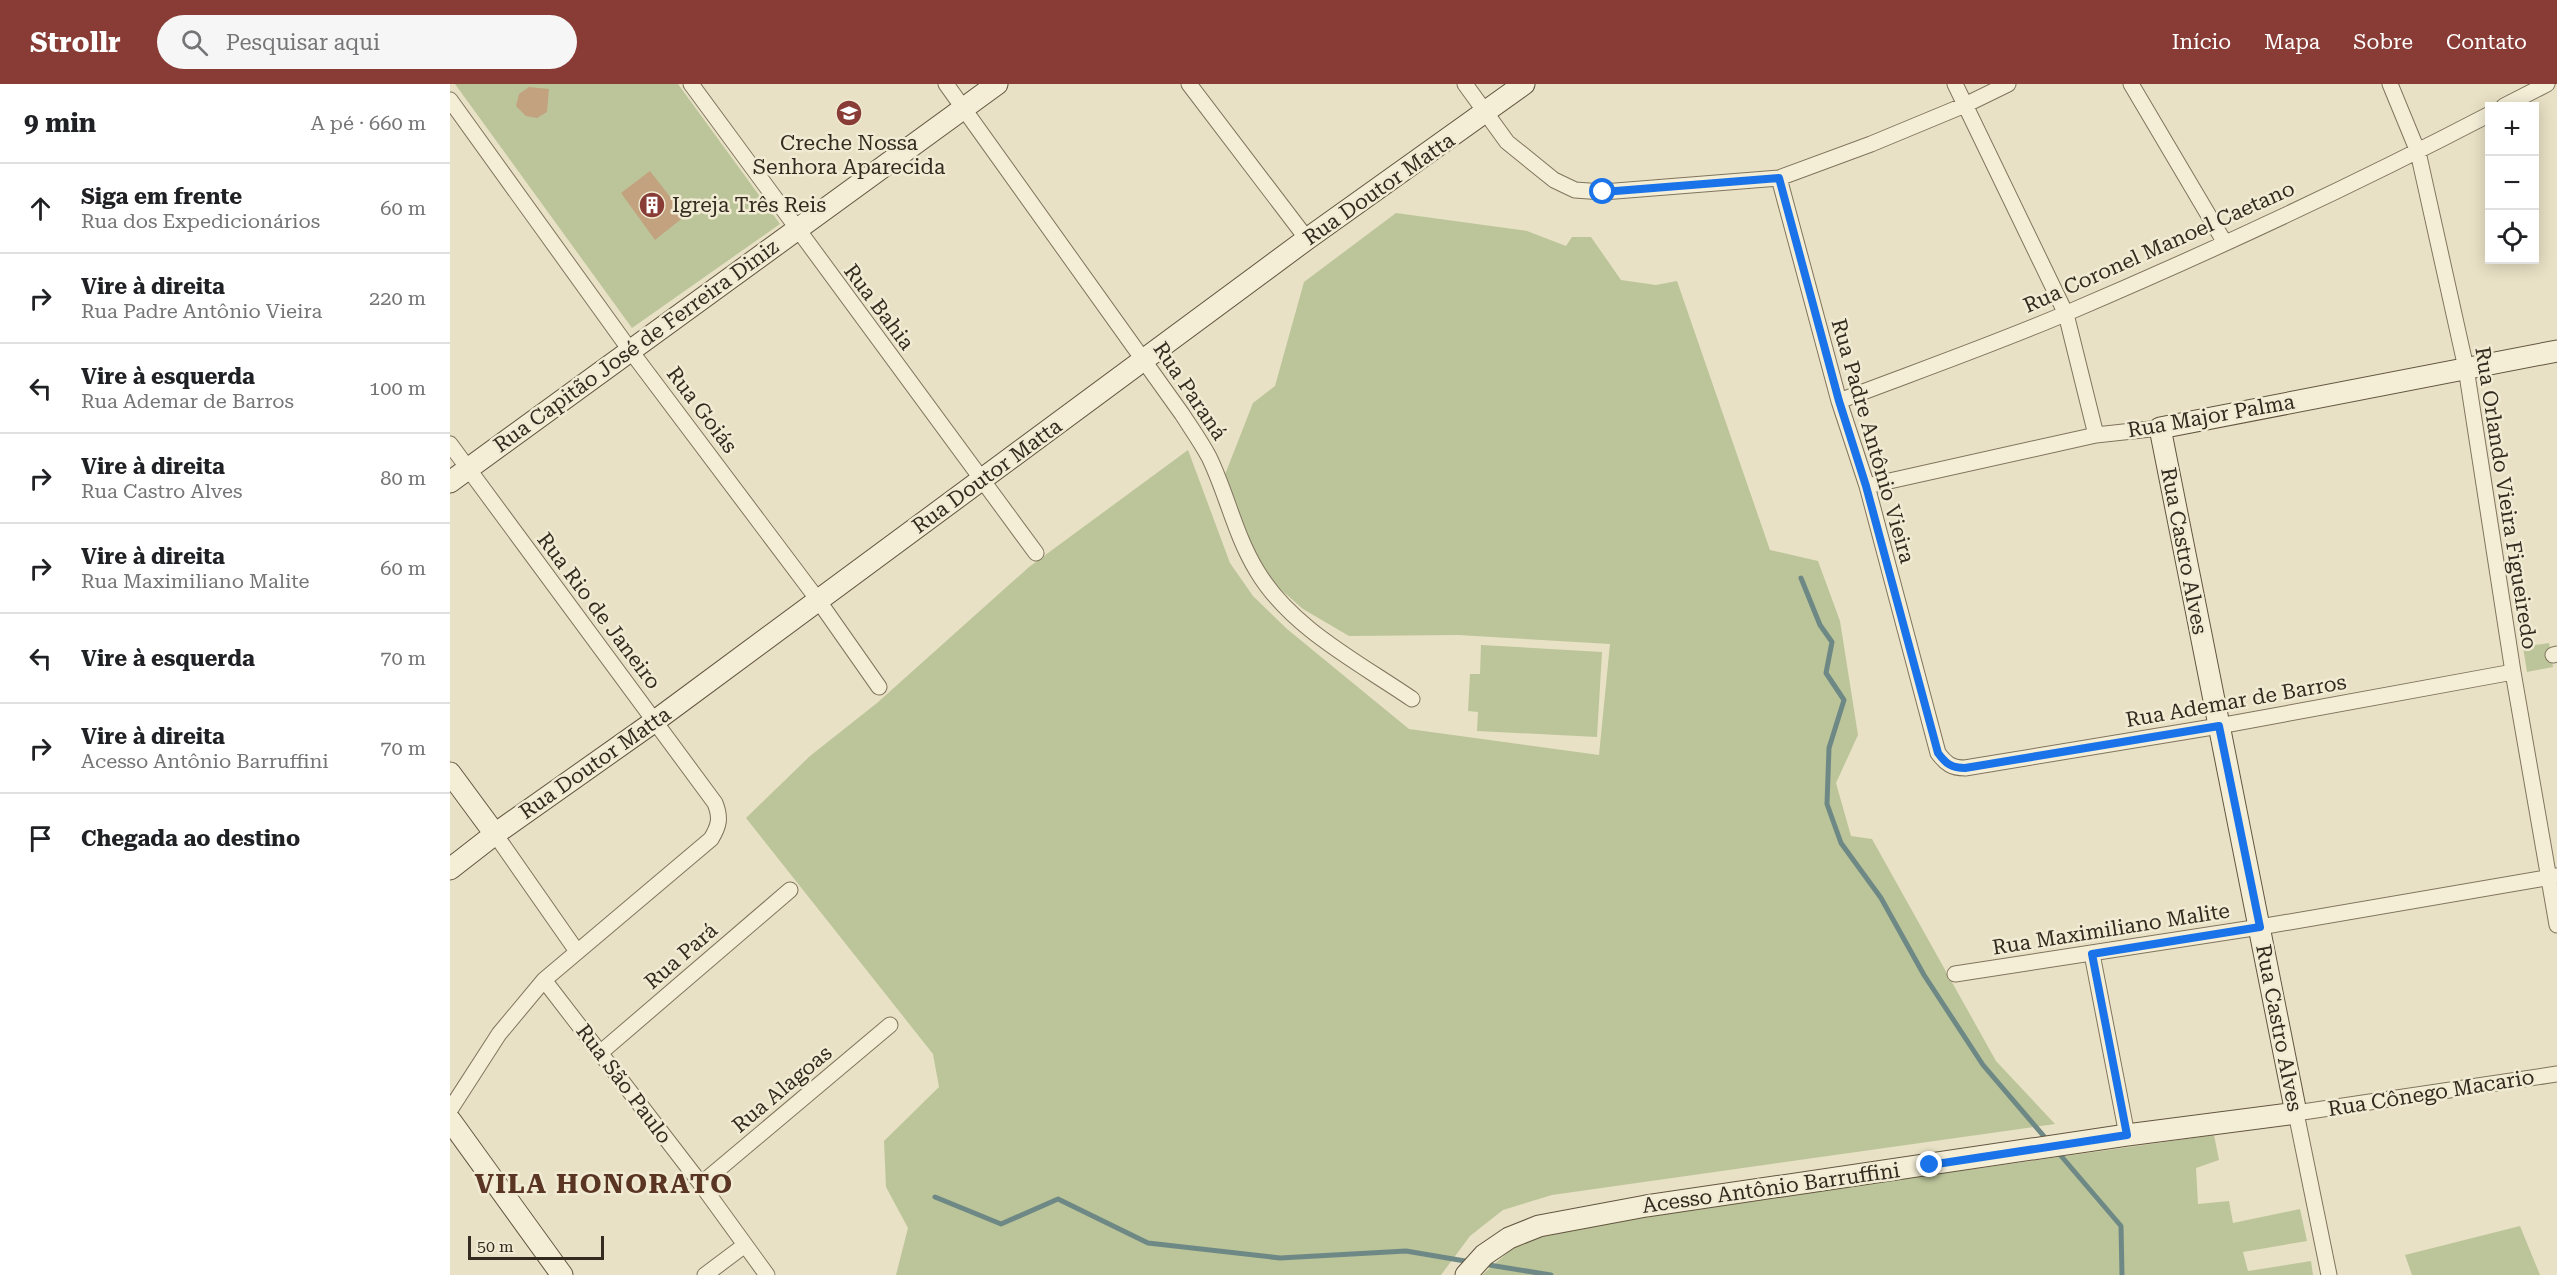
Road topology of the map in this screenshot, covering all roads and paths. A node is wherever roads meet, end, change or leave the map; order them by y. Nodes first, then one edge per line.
1 (691, 84) edge
2 (946, 84) edge
3 (998, 84) edge
4 (1189, 84) edge
5 (1465, 84) edge
6 (1524, 84) edge
7 (1955, 84) edge
8 (2008, 84) edge
9 (2131, 84) edge
10 (2390, 84) edge
11 (2547, 84) edge
12 (450, 100) edge
13 (2512, 102) edge
14 (1965, 105) junction
15 (963, 108) junction
16 (1484, 114) junction
17 (2485, 117) edge
18 (2418, 152) junction
19 (1779, 178) junction
20 (796, 230) junction
21 (1307, 239) junction
22 (2225, 243) junction
23 (2066, 314) junction
24 (630, 350) junction
25 (2557, 351) edge
26 (1144, 360) junction
27 (2466, 368) junction
28 (1839, 401) junction
29 (2160, 428) junction
30 (2096, 435) junction
31 (450, 444) edge
32 (468, 469) junction
33 (981, 479) junction
34 (450, 482) edge
35 (1866, 486) junction
36 (1036, 553) dead end
37 (818, 600) junction
38 (2513, 672) junction
39 (879, 687) dead end
40 (1412, 699) dead end
41 (655, 721) junction
42 (2219, 726) junction
43 (1965, 768) joint
44 (450, 773) edge
45 (495, 834) junction
46 (450, 869) edge
47 (2553, 876) edge
48 (790, 890) dead end
49 (2557, 925) edge
50 (2260, 927) junction
51 (576, 950) junction
52 (2092, 954) junction
53 (1955, 974) dead end
54 (544, 980) junction
55 (890, 1025) dead end
56 (600, 1053) junction
57 (2557, 1074) edge
58 (450, 1110) edge
59 (2296, 1113) junction
60 (450, 1120) edge
61 (2127, 1135) junction
62 (701, 1184) junction
63 (745, 1245) junction
64 (562, 1275) edge
65 (705, 1275) edge
66 (767, 1275) edge
67 (1466, 1275) edge
68 (2329, 1275) edge

1 - 20 street, Rua Bahia
2 - 15 street, Rua Paraná
3 - 15 street, Rua Capitão José de Ferreira Diniz
4 - 21 street
5 - 16 street
6 - 16 street, Rua Doutor Matta
7 - 14 street
8 - 14 street
9 - 22 street
10 - 18 street, Rua Orlando Vieira Figueiredo
11 - 13 street
12 - 24 street, Rua Goiás
14 - 19 street
14 - 23 street
15 - 20 street, Rua Capitão José de Ferreira Diniz
15 - 26 street, Rua Paraná
16 - 19 street
16 - 21 street, Rua Doutor Matta
17 - 18 street, Rua Coronel Manoel Caetano
18 - 22 street, Rua Coronel Manoel Caetano
18 - 27 street, Rua Orlando Vieira Figueiredo
19 - 28 street, Rua Padre Antônio Vieira
20 - 24 street, Rua Capitão José de Ferreira Diniz
20 - 33 street, Rua Bahia
21 - 26 street, Rua Doutor Matta
22 - 23 street, Rua Coronel Manoel Caetano
23 - 28 street, Rua Coronel Manoel Caetano
23 - 30 street
24 - 32 street, Rua Capitão José de Ferreira Diniz
24 - 37 street, Rua Goiás
25 - 27 street, Rua Major Palma
26 - 33 street, Rua Doutor Matta
26 - 40 street, Rua Paraná
27 - 29 street, Rua Major Palma
27 - 38 street, Rua Orlando Vieira Figueiredo
28 - 35 street, Rua Padre Antônio Vieira
29 - 30 street, Rua Major Palma
29 - 42 street, Rua Castro Alves
30 - 35 street, Rua Major Palma
31 - 32 street, Rua Rio de Janeiro
32 - 34 street, Rua Capitão José de Ferreira Diniz
32 - 41 street, Rua Rio de Janeiro
33 - 36 street, Rua Bahia
33 - 37 street, Rua Doutor Matta
35 - 43 street, Rua Padre Antônio Vieira
37 - 39 street, Rua Goiás
37 - 41 street, Rua Doutor Matta
38 - 42 street, Rua Ademar de Barros
38 - 47 street, Rua Orlando Vieira Figueiredo
41 - 45 street, Rua Doutor Matta
41 - 51 street, Rua Rio de Janeiro
42 - 43 street, Rua Ademar de Barros
42 - 50 street, Rua Castro Alves
44 - 45 street
45 - 46 street, Rua Doutor Matta
45 - 51 street
47 - 49 street, Rua Orlando Vieira Figueiredo
47 - 50 street, Rua Maximiliano Malite
48 - 56 street, Rua Pará
50 - 52 street, Rua Maximiliano Malite
50 - 59 street, Rua Castro Alves
51 - 54 street
52 - 53 street, Rua Maximiliano Malite
52 - 61 street
54 - 56 street, Rua São Paulo
54 - 58 street
55 - 62 street, Rua Alagoas
56 - 62 street, Rua São Paulo
57 - 59 street, Rua Cônego Macario
59 - 61 street, Rua Cônego Macario
59 - 68 street, Rua Castro Alves
60 - 64 street
61 - 67 street, Acesso Antônio Barruffini
62 - 63 street, Rua São Paulo
63 - 65 street
63 - 66 street, Rua São Paulo

